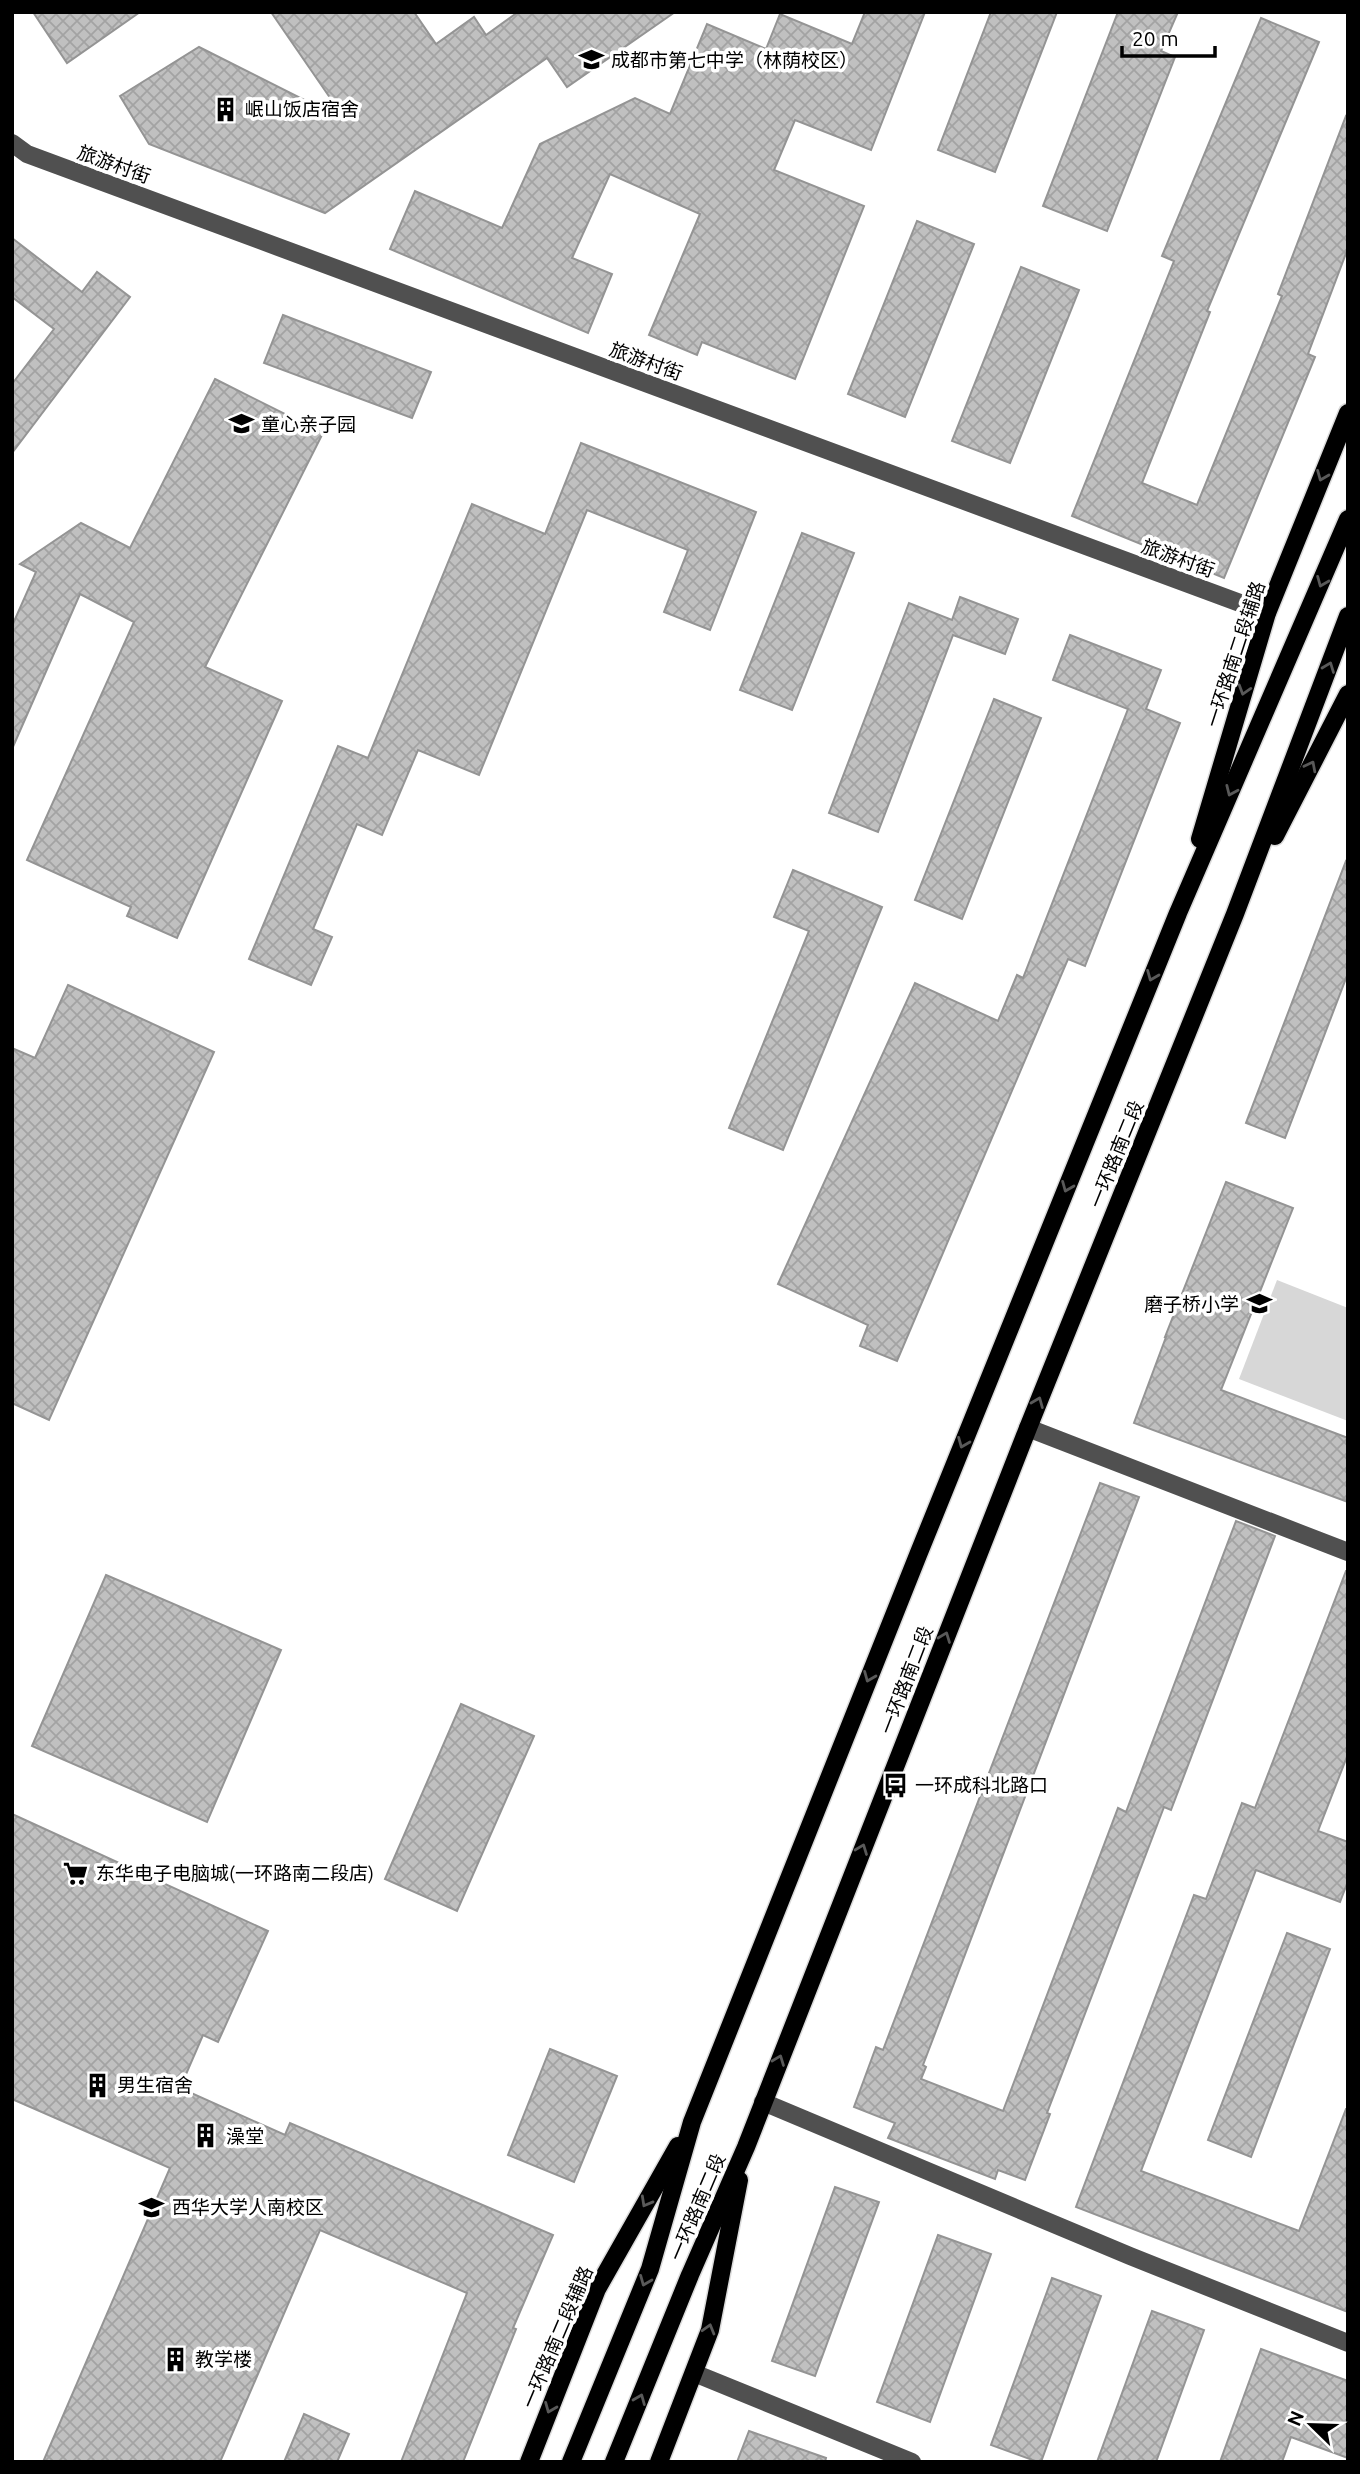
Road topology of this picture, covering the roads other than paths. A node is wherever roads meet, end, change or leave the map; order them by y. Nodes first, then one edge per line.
1 (12, 143) edge
2 (1348, 413) edge
3 (1348, 519) edge
4 (1267, 613) junction
5 (1348, 616) edge
6 (1348, 694) edge
7 (1178, 913) junction
8 (1236, 914) junction
9 (1028, 1428) junction
10 (1348, 1552) edge
11 (763, 2102) junction
12 (692, 2122) junction
13 (746, 2147) junction
14 (1348, 2343) edge
15 (694, 2373) junction
16 (529, 2462) edge
17 (571, 2462) edge
18 (614, 2462) edge
19 (659, 2462) edge
20 (912, 2462) edge

1 - 4 street, 旅游村街
2 -> 4 main road, 一环路南二段辅路
3 -> 7 main road
4 -> 7 main road, 一环路南二段辅路
8 -> 5 main road
8 -> 6 main road
7 -> 12 main road, 一环路南二段
9 -> 8 main road, 一环路南二段
9 - 10 street
11 -> 9 main road, 一环路南二段
11 - 13 main road, 一环路南二段
11 - 14 street
12 -> 16 main road, 一环路南二段辅路
12 -> 17 main road, 一环路南二段
15 -> 13 main road
18 -> 13 main road, 一环路南二段
15 - 19 main road
15 - 20 street

